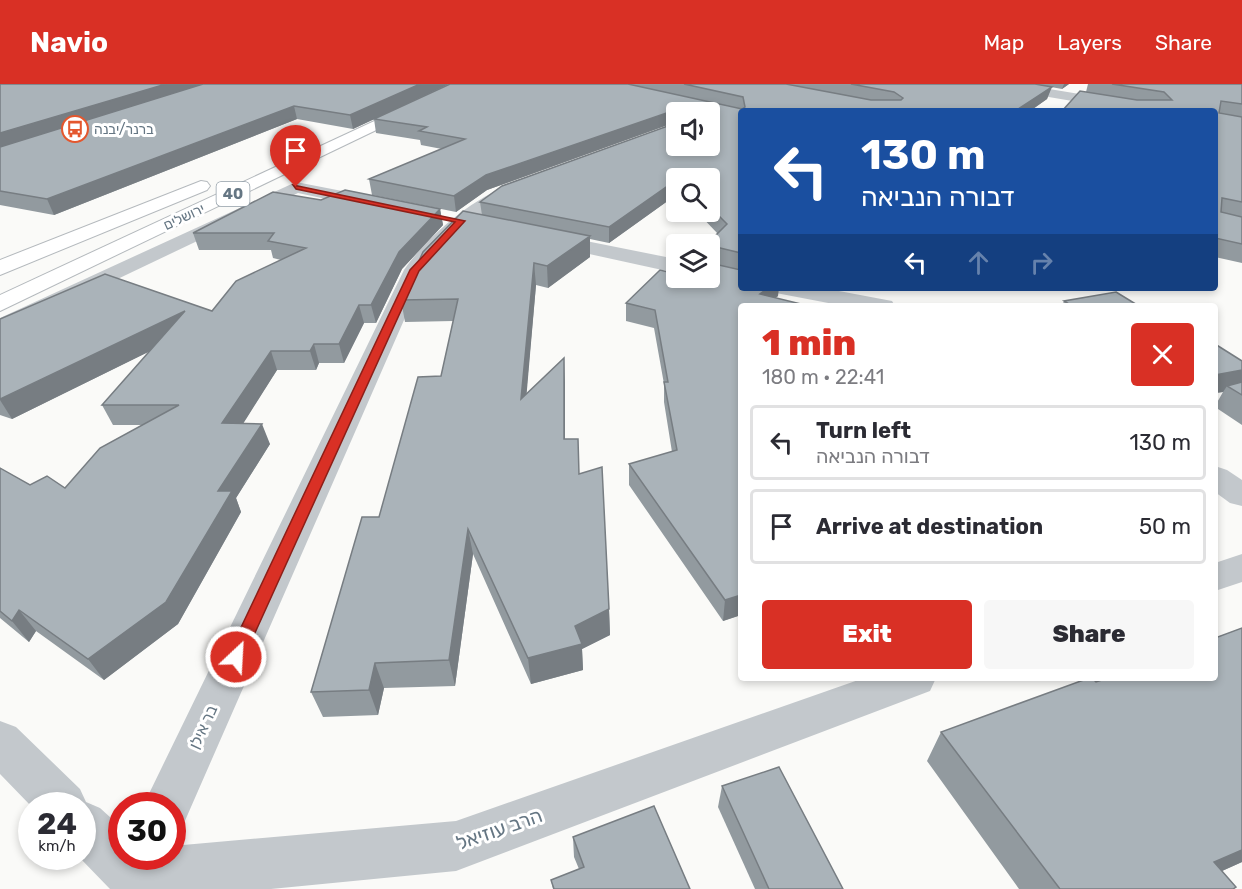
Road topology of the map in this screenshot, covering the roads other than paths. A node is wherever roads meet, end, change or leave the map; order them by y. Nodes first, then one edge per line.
1 (434, 84) edge
2 (465, 84) edge
3 (995, 84) edge
4 (1140, 108) edge
5 (297, 146) junction
6 (243, 168) dead end
7 (549, 176) edge
8 (222, 177) dead end
9 (395, 207) edge
10 (529, 235) edge
11 (666, 264) edge
12 (0, 268) edge
13 (0, 280) edge
14 (798, 291) edge
15 (820, 296) edge
16 (0, 303) edge
17 (864, 303) edge
18 (0, 327) edge
19 (1218, 479) edge
20 (1242, 495) edge
21 (1242, 568) edge
22 (1218, 576) edge
23 (907, 681) edge
24 (0, 742) edge
25 (49, 792) edge
26 (173, 792) edge
27 (96, 838) edge
28 (135, 874) edge

1 - 5 highway, ירושלים / 40
2 - 16 highway, ירושלים / 40
3 - 4 street
5 - 6 highway
5 - 13 highway, ירושלים / 40
7 - 26 street, בר אילן
8 - 12 highway
9 - 18 street
10 - 11 street
14 - 15 street
15 - 17 street
19 - 20 street
21 - 22 street
23 - 28 street, הרב עוזיאל
24 - 25 street
27 - 28 street, הרב עוזיאל

